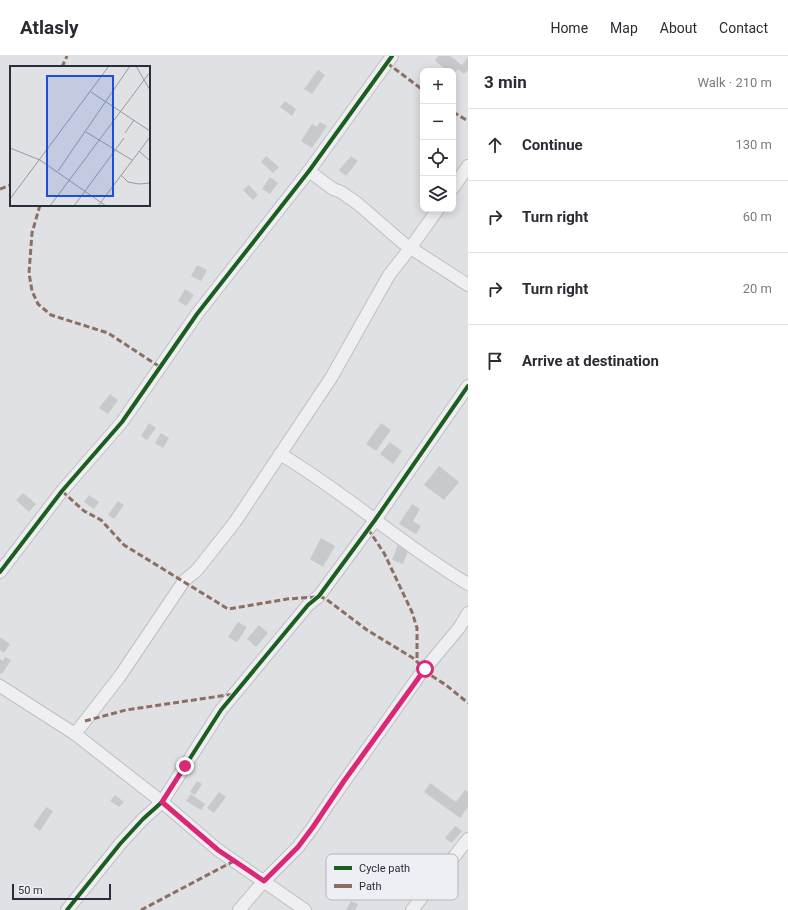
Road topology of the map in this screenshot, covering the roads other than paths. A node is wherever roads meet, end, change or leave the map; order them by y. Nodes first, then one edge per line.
1 (392, 56) edge
2 (468, 166) edge
3 (309, 171) junction
4 (456, 184) edge
5 (436, 212) edge
6 (411, 247) junction
7 (468, 285) edge
8 (468, 386) edge
9 (280, 454) junction
10 (375, 520) junction
11 (0, 572) edge
12 (468, 584) edge
13 (468, 613) edge
14 (0, 686) edge
15 (74, 734) junction
16 (162, 802) junction
17 (468, 839) edge
18 (456, 854) edge
19 (264, 881) junction
20 (420, 900) edge
21 (67, 910) edge
22 (239, 910) edge
23 (305, 910) edge
24 (412, 910) edge

1 - 3 street
2 - 4 street
3 - 6 street
3 - 11 street
5 - 6 street
6 - 7 street
6 - 9 street
8 - 10 street
9 - 10 street
9 - 15 street
10 - 12 street
10 - 16 street
13 - 19 street
14 - 15 street
15 - 16 street
16 - 19 street
16 - 21 street
17 - 18 street
19 - 22 street
19 - 23 street
20 - 24 street

